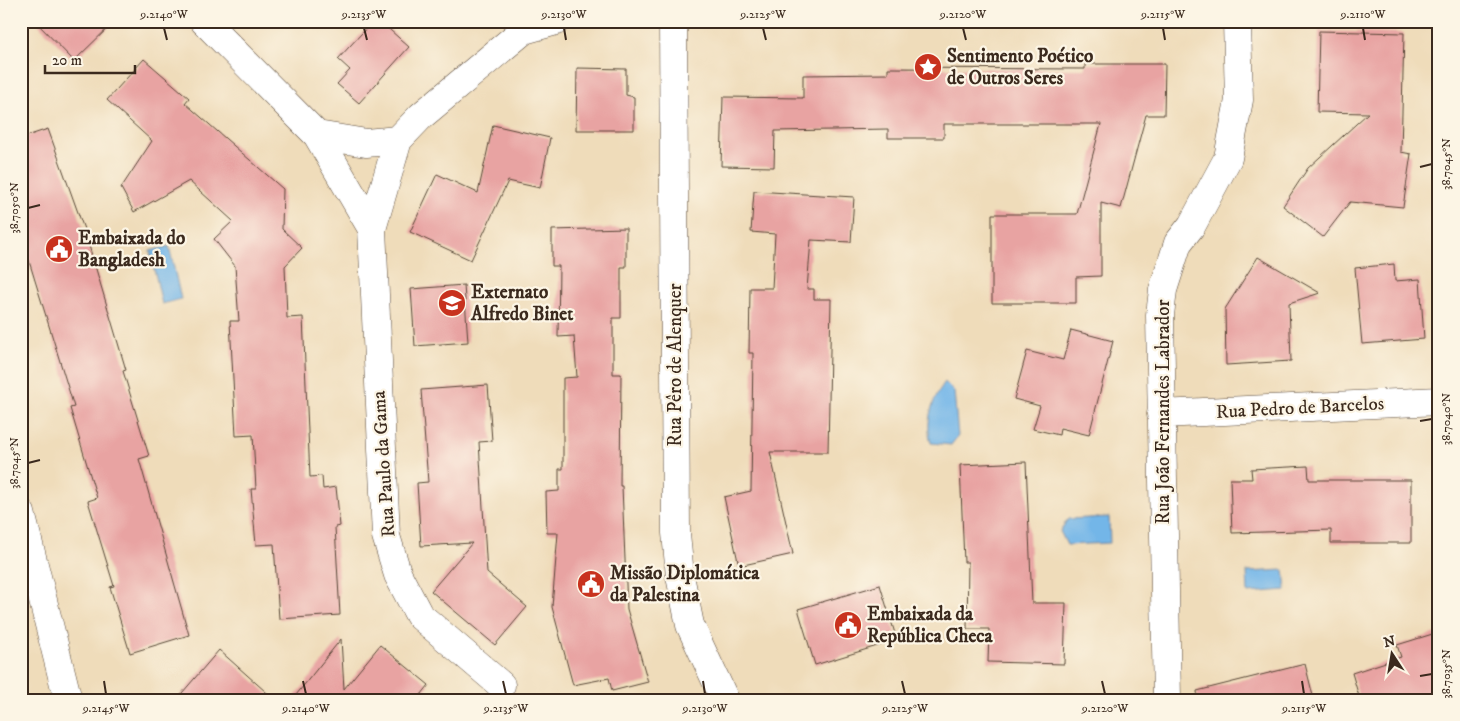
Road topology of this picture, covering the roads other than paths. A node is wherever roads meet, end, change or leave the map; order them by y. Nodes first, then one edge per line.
1 (204, 21) edge
2 (556, 21) edge
3 (673, 21) edge
4 (1237, 21) edge
5 (317, 135) junction
6 (398, 140) junction
7 (372, 229) junction
8 (1439, 401) edge
9 (1161, 414) junction
10 (21, 513) edge
11 (501, 685) dead end
12 (64, 688) edge
13 (87, 700) edge
14 (725, 700) edge
15 (1166, 700) edge

1 - 5 street, Rua Paulo da Gama
2 - 6 street
3 - 14 street, Rua Pêro de Alenquer
4 - 9 street, Rua João Fernandes Labrador
5 - 6 street
5 - 7 street, Rua Paulo da Gama
6 - 7 street, Rua Paulo da Gama
7 - 11 street, Rua Paulo da Gama
8 - 9 street, Rua Pedro de Barcelos
9 - 15 street, Rua João Fernandes Labrador
10 - 12 street
12 - 13 street

